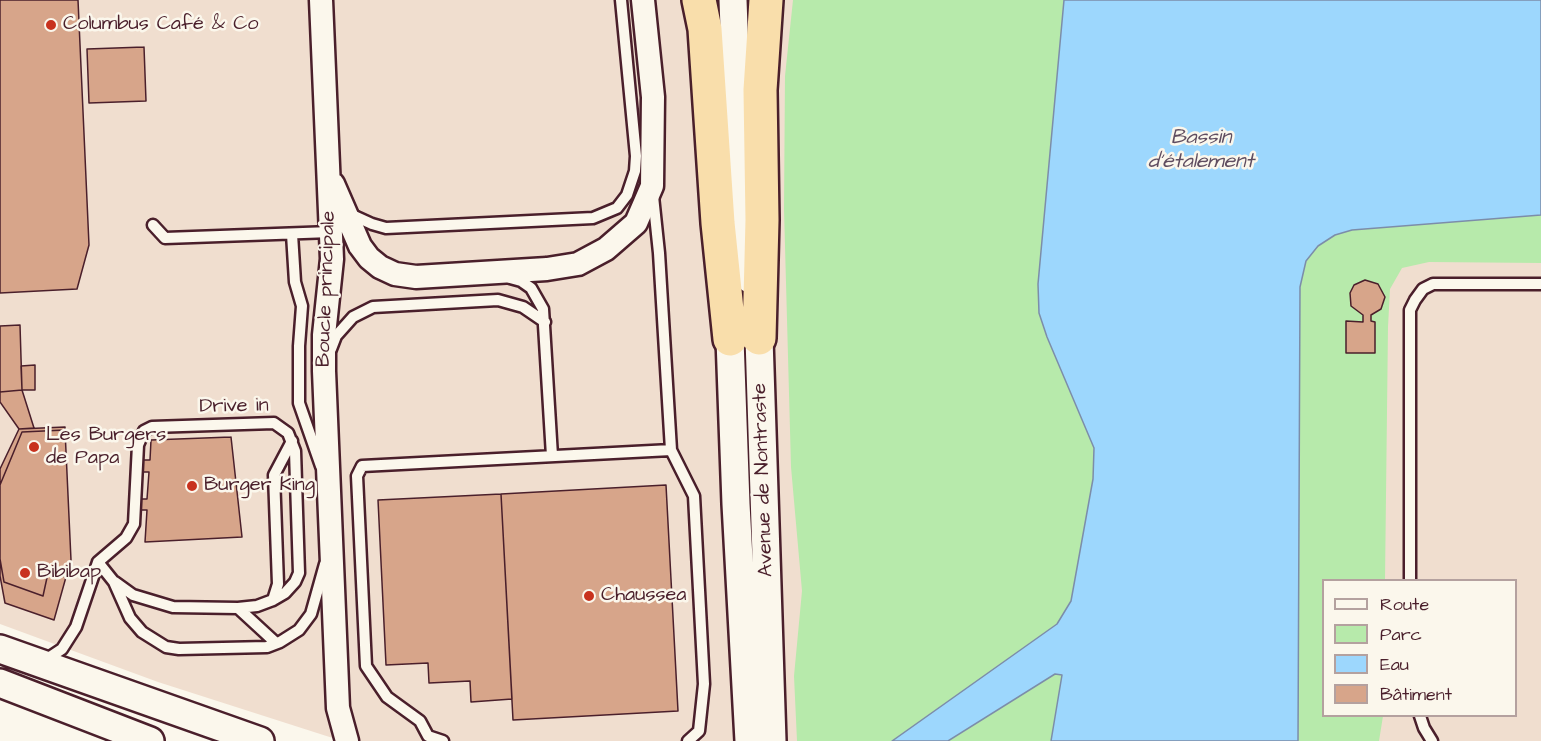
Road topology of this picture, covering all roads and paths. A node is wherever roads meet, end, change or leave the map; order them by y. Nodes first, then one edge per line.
1 (321, 0) edge
2 (621, 0) edge
3 (643, 0) edge
4 (699, 0) edge
5 (733, 0) edge
6 (766, 0) edge
7 (328, 173) junction
8 (652, 186) junction
9 (347, 212) junction
10 (153, 225) dead end
11 (332, 232) junction
12 (292, 234) junction
13 (484, 272) junction
14 (1541, 284) edge
15 (545, 322) junction
16 (744, 338) junction
17 (324, 371) junction
18 (292, 441) junction
19 (671, 450) junction
20 (552, 456) junction
21 (328, 489) junction
22 (331, 543) junction
23 (98, 562) junction
24 (1410, 579) edge
25 (114, 582) junction
26 (273, 600) junction
27 (238, 608) junction
28 (276, 643) junction
29 (0, 649) edge
30 (41, 663) junction
31 (0, 684) edge
32 (1420, 717) edge
33 (150, 741) edge
34 (260, 741) edge
35 (347, 741) edge
36 (442, 741) edge
37 (688, 741) edge
38 (754, 741) edge
39 (1432, 741) edge

1 - 7 street, Boucle principale
2 - 9 lane
3 - 8 street
4 - 16 highway
5 - 16 street, Avenue de Nontraste
6 - 16 highway
7 - 9 street
7 - 11 street, Boucle principale
8 - 13 street
8 - 19 lane
9 - 13 street
10 - 12 lane
11 - 12 lane
11 - 17 street, Boucle principale
12 - 21 lane
13 - 15 lane
14 - 24 lane
15 - 17 lane
15 - 20 lane
16 - 38 street, Avenue de Nontraste
17 - 21 street, Boucle principale
18 - 23 lane, Drive in
18 - 26 lane
18 - 26 lane
19 - 20 lane
19 - 37 lane
20 - 36 lane
21 - 22 street, Boucle principale
22 - 28 lane
22 - 35 street, Boucle principale
23 - 25 lane
23 - 30 lane
25 - 27 lane
25 - 28 lane
26 - 27 lane
27 - 28 lane
29 - 30 street
30 - 34 street
31 - 33 street
32 - 39 lane

